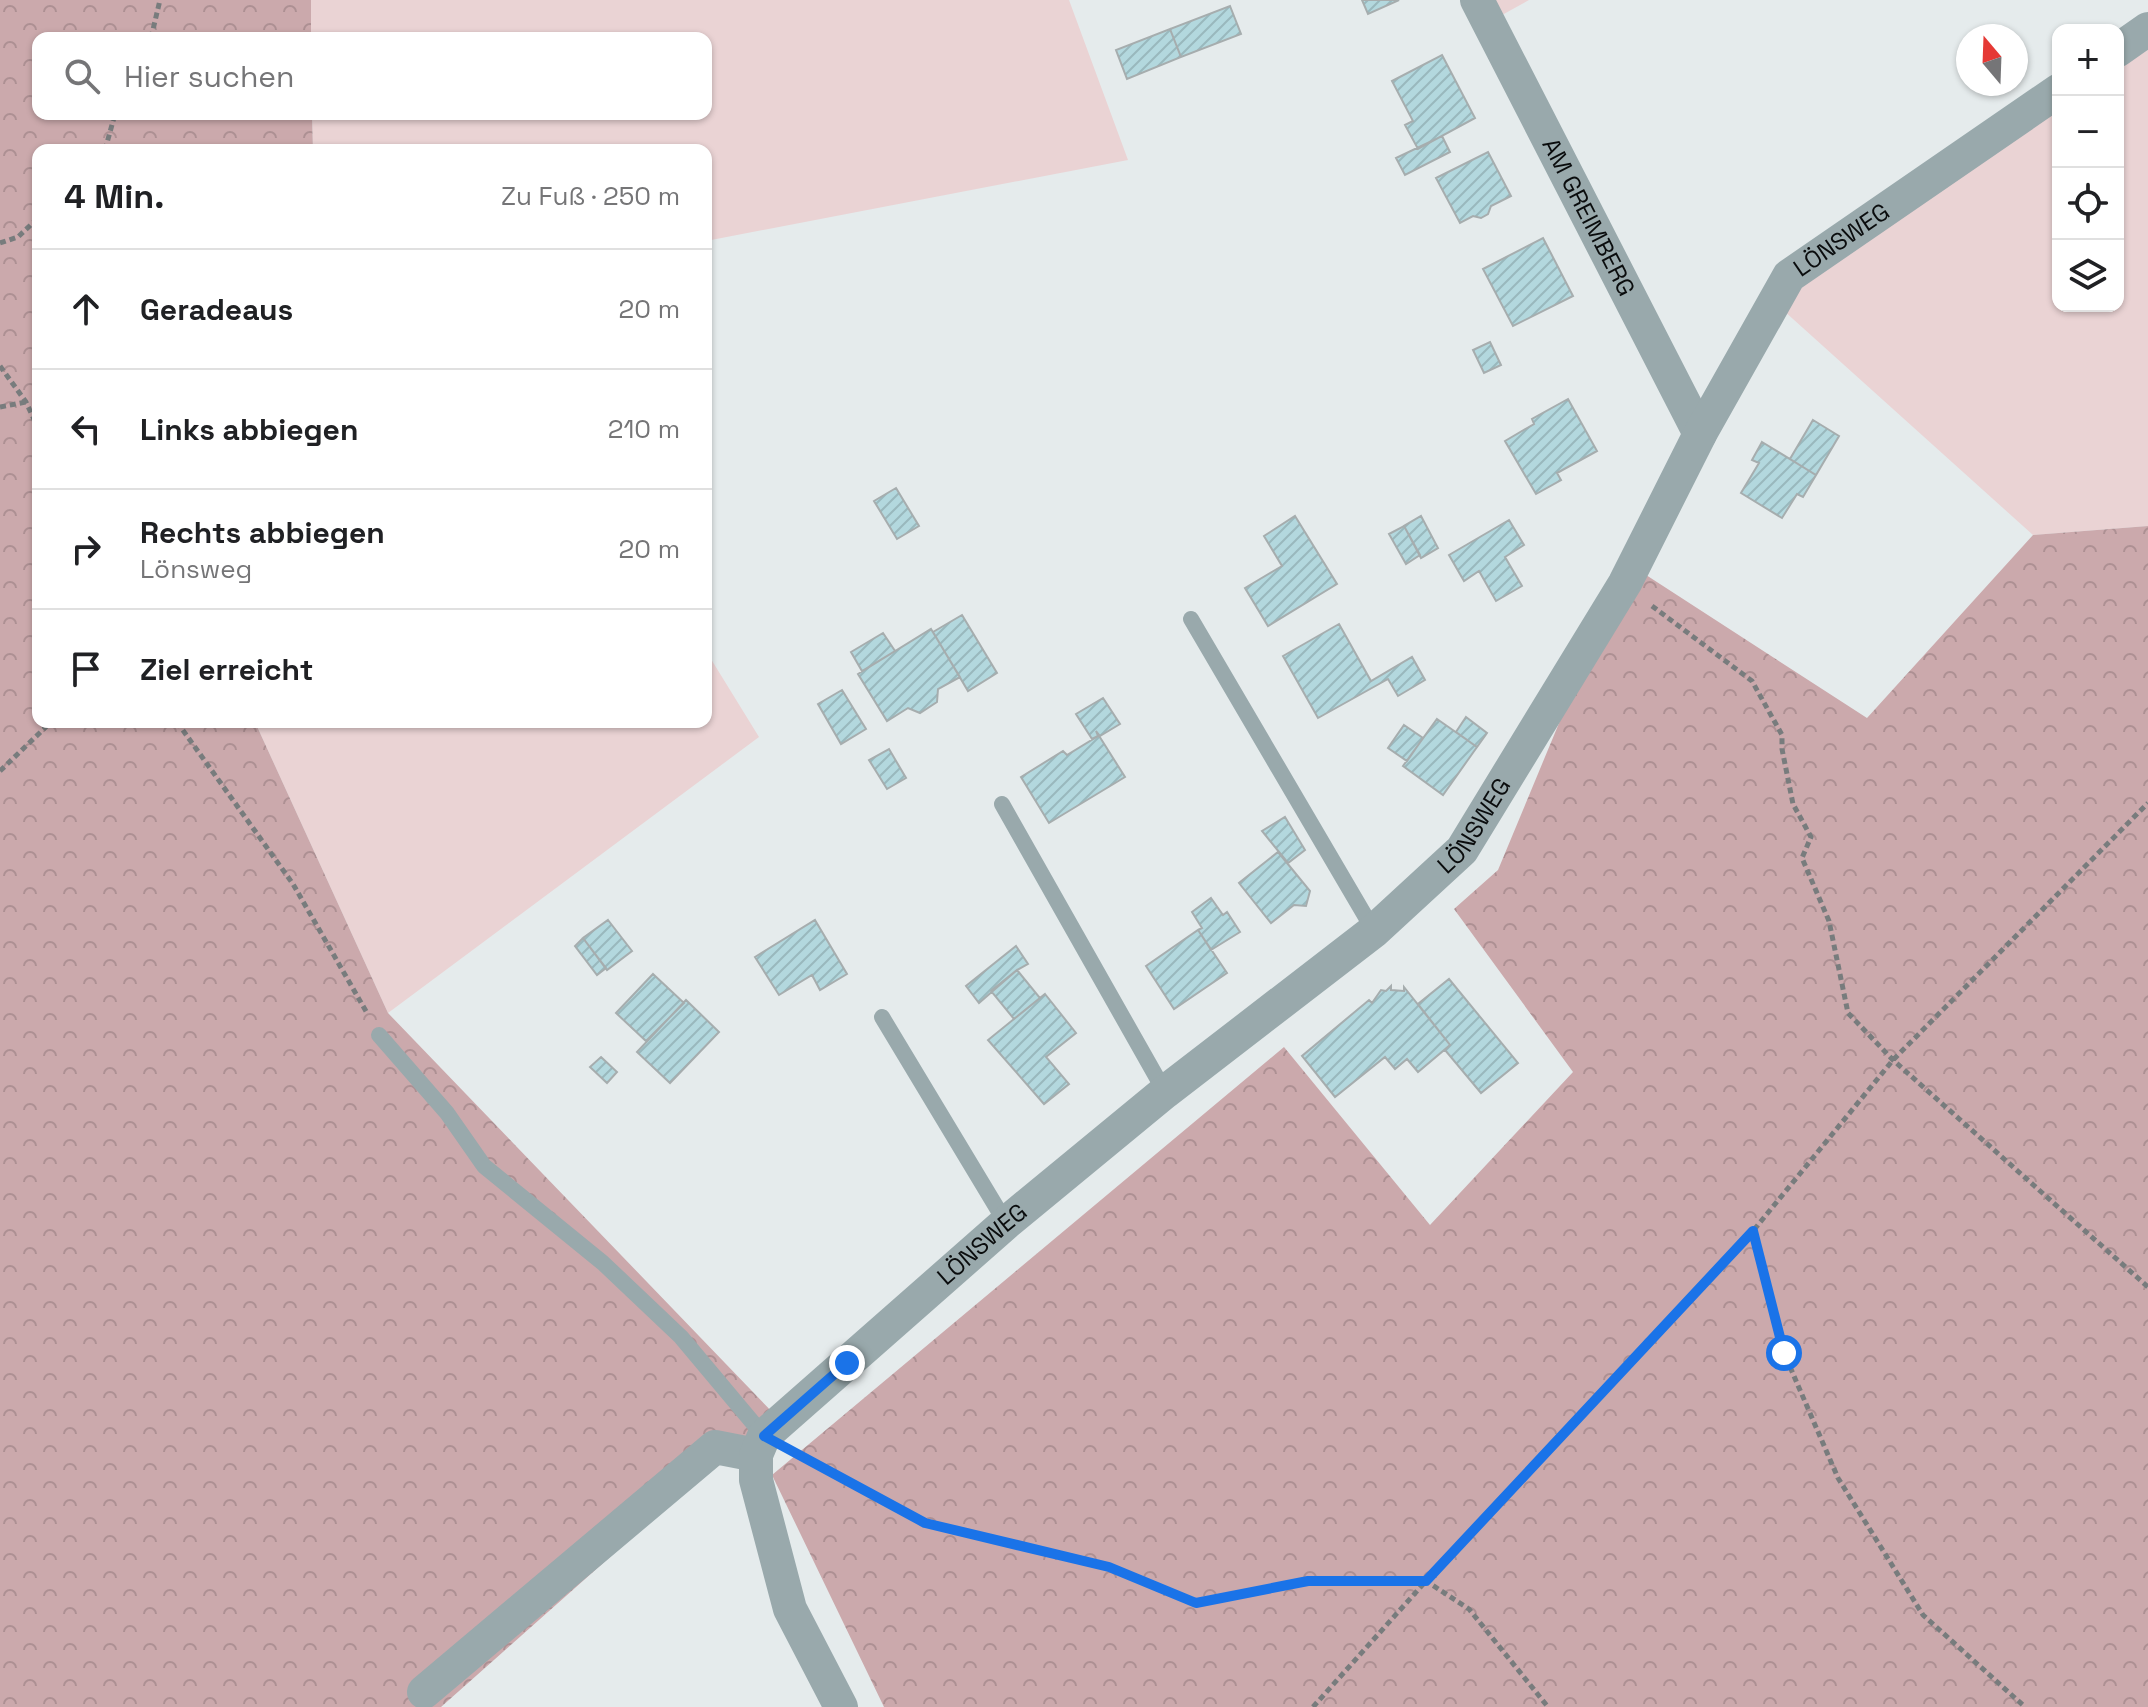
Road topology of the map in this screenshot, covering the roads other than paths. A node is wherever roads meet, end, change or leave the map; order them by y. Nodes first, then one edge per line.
1 (1477, 0) edge
2 (2148, 29) edge
3 (2124, 46) edge
4 (2052, 95) edge
5 (1700, 434) junction
6 (1191, 619) dead end
7 (1002, 804) dead end
8 (1374, 931) junction
9 (882, 1017) dead end
10 (379, 1035) road end
11 (1165, 1092) junction
12 (1006, 1223) junction
13 (760, 1445) junction
14 (424, 1692) dead end
15 (841, 1707) edge

1 - 5 street, AM GREIMBERG
2 - 3 street
4 - 5 street, LÖNSWEG
5 - 8 street, LÖNSWEG
6 - 8 lane
7 - 11 lane
8 - 11 street, LÖNSWEG
9 - 12 lane
10 - 13 lane
11 - 12 street, LÖNSWEG
12 - 13 street, LÖNSWEG
13 - 14 street
13 - 15 street

